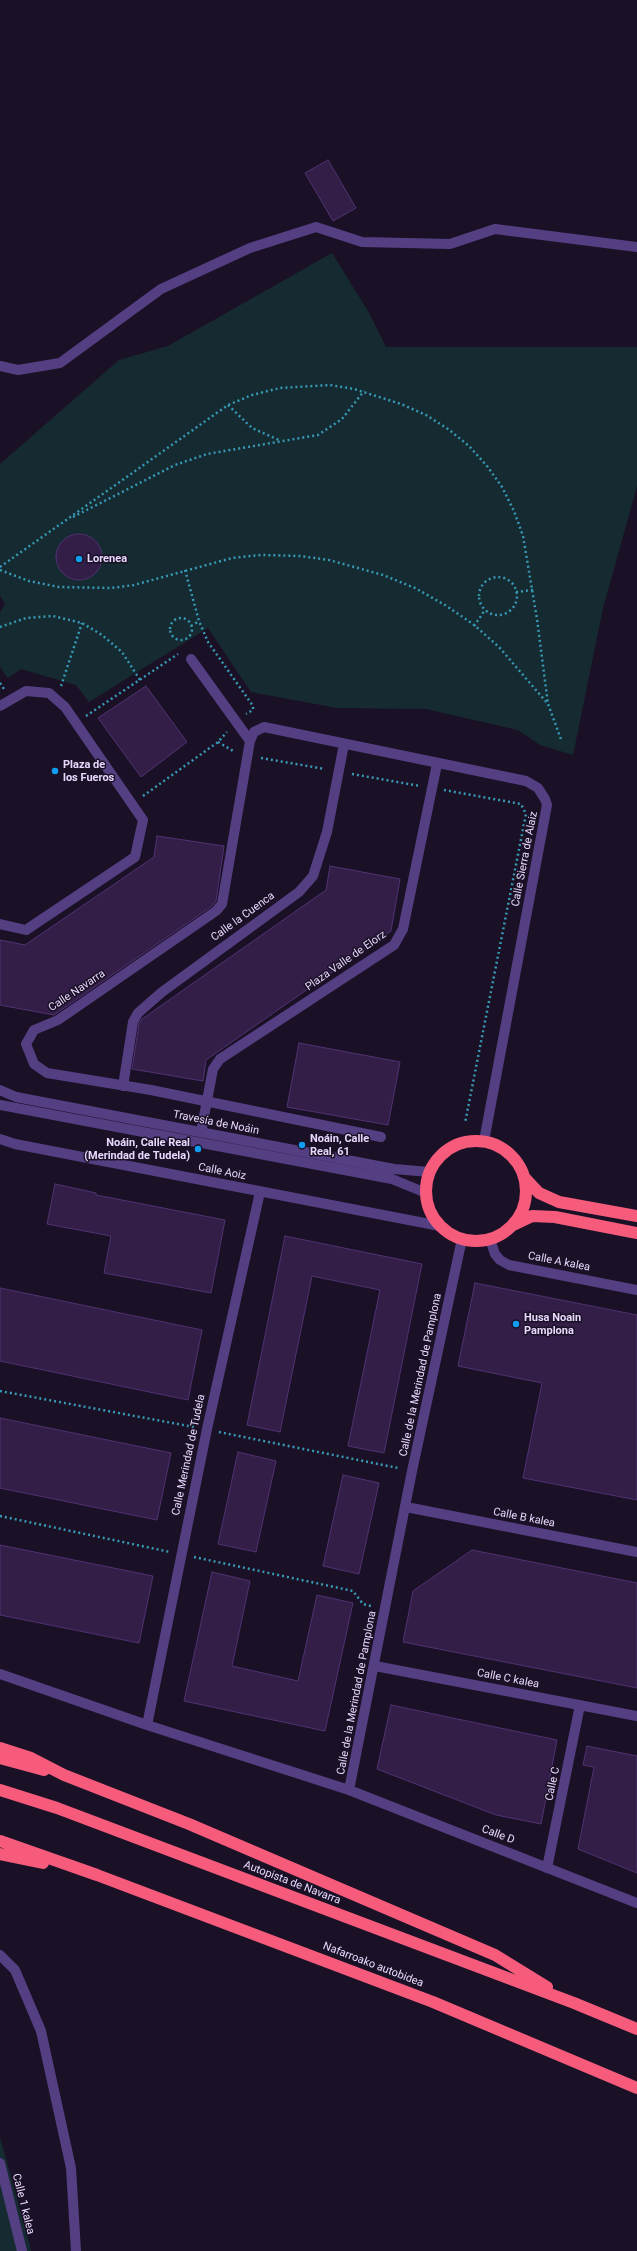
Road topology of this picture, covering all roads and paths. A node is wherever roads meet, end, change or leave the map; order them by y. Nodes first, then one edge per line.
1 (637, 247) edge
2 (0, 366) edge
3 (364, 391) junction
4 (228, 405) junction
5 (282, 441) junction
6 (64, 522) junction
7 (0, 569) edge
8 (533, 590) junction
9 (516, 592) junction
10 (485, 610) junction
11 (199, 621) dead end
12 (82, 624) junction
13 (191, 626) junction
14 (474, 626) junction
15 (0, 627) edge
16 (191, 659) joint
17 (140, 680) junction
18 (56, 699) junction
19 (548, 704) junction
20 (0, 706) edge
21 (76, 723) junction
22 (250, 741) junction
23 (218, 742) dead end
24 (562, 742) dead end
25 (344, 744) junction
26 (249, 756) junction
27 (437, 764) junction
28 (339, 772) junction
29 (432, 788) junction
30 (0, 924) edge
31 (123, 1086) junction
32 (0, 1090) edge
33 (208, 1102) junction
34 (0, 1105) edge
35 (465, 1123) dead end
36 (201, 1132) junction
37 (381, 1137) dead end
38 (0, 1139) edge
39 (484, 1141) junction
40 (430, 1172) junction
41 (524, 1178) junction
42 (260, 1192) junction
43 (426, 1193) junction
44 (637, 1216) edge
45 (513, 1225) junction
46 (440, 1226) junction
47 (637, 1233) edge
48 (490, 1239) junction
49 (462, 1240) junction
50 (637, 1290) edge
51 (406, 1506) junction
52 (637, 1552) edge
53 (375, 1666) junction
54 (0, 1674) edge
55 (580, 1705) junction
56 (637, 1716) edge
57 (147, 1725) junction
58 (0, 1748) edge
59 (0, 1758) edge
60 (64, 1775) junction
61 (0, 1790) edge
62 (349, 1790) junction
63 (0, 1841) edge
64 (0, 1854) edge
65 (547, 1868) junction
66 (97, 1875) junction
67 (637, 1903) edge
68 (0, 1955) edge
69 (574, 2003) junction
70 (637, 2029) edge
71 (637, 2088) edge
72 (0, 2164) edge
73 (22, 2251) edge
74 (76, 2251) edge

1 - 2 street
3 - 4 path
3 - 5 path
3 - 8 path
4 - 5 path
4 - 6 path
5 - 6 path
6 - 7 path
7 - 14 path
8 - 9 path
8 - 19 path
9 - 10 path
9 - 10 path
10 - 14 path
11 - 13 path
12 - 15 path
12 - 17 path
12 - 18 path
13 - 13 path
14 - 19 path
16 - 17 path
16 - 22 street
17 - 21 path
18 - 20 street
18 - 21 street
19 - 24 path
21 - 30 street
22 - 25 street, Calle Sierra de Alaiz
22 - 26 street, Calle Navarra
23 - 26 path
25 - 27 street, Calle Sierra de Alaiz
25 - 28 street, Calle la Cuenca
26 - 28 path
26 - 31 street, Calle Navarra
27 - 29 street, Plaza Valle de Elorz
27 - 39 street, Calle Sierra de Alaiz
28 - 29 path
28 - 31 street, Calle la Cuenca
29 - 33 street, Plaza Valle de Elorz
29 - 35 path
31 - 33 street, Calle Navarra
32 - 36 street, Travesía de Noáin
33 - 36 street, Plaza Valle de Elorz
33 - 37 street, Calle Navarra
34 - 43 street, Travesía de Noáin
36 - 40 street, Travesía de Noáin
38 - 42 street, Calle Aoiz
39 - 40 highway
39 - 41 highway
40 - 43 highway
41 - 44 highway
41 - 45 highway
42 - 46 street, Calle Aoiz
42 - 57 street, Calle Merindad de Tudela
43 - 46 highway
45 - 47 highway
45 - 48 highway
46 - 49 highway
48 - 49 highway
48 - 50 street, Calle A kalea
49 - 51 street, Calle de la Merindad de Pamplona
51 - 52 street, Calle B kalea
51 - 53 street, Calle de la Merindad de Pamplona
53 - 55 street, Calle C kalea
53 - 62 street, Calle de la Merindad de Pamplona
54 - 57 street, Calle de la Merindad de Pamplona
55 - 56 street, Calle C kalea
55 - 65 street, Calle C
57 - 62 street, Calle de la Merindad de Pamplona
58 - 60 highway
59 - 60 highway
60 - 69 highway
61 - 69 highway, Autopista de Navarra
62 - 65 street, Calle D
63 - 66 highway
64 - 66 highway
65 - 67 street, Calle D
66 - 71 highway, Nafarroako autobidea
68 - 74 street
69 - 70 highway
72 - 73 street, Calle 1 kalea

